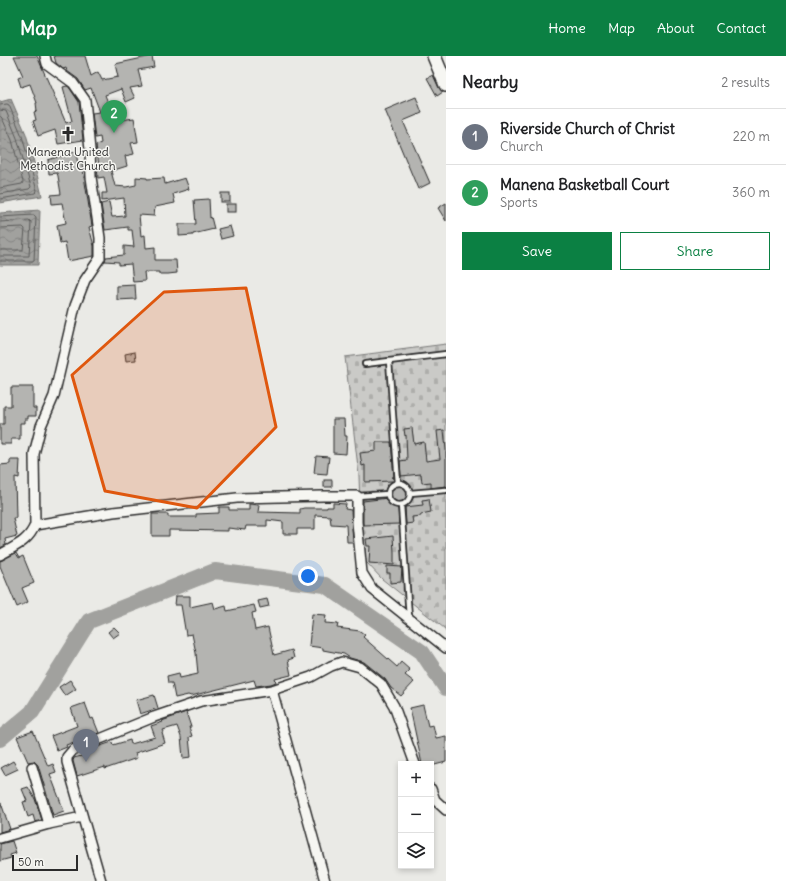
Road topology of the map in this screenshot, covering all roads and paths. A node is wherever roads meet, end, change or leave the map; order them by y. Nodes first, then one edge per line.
1 (45, 56) edge
2 (434, 56) edge
3 (446, 85) edge
4 (446, 354) edge
5 (390, 361) junction
6 (365, 364) dead end
7 (398, 482) junction
8 (446, 490) edge
9 (410, 493) junction
10 (388, 494) junction
11 (357, 496) junction
12 (401, 505) junction
13 (34, 525) junction
14 (0, 555) edge
15 (409, 619) junction
16 (446, 648) edge
17 (272, 690) junction
18 (414, 761) edge
19 (32, 767) dead end
20 (434, 797) edge
21 (446, 810) edge
22 (82, 817) junction
23 (49, 824) junction
24 (0, 838) edge
25 (102, 881) edge
26 (325, 881) edge

1 - 13 street
2 - 3 street
4 - 5 lane
5 - 6 lane
5 - 7 lane
7 - 9 lane
7 - 10 lane
8 - 9 lane
9 - 12 lane
10 - 11 lane
10 - 12 lane
11 - 13 street
11 - 15 street
12 - 15 lane
13 - 14 street
15 - 16 street
17 - 18 street
17 - 22 street
17 - 26 street
19 - 23 street
20 - 21 street
22 - 23 street
22 - 25 street
23 - 24 street

